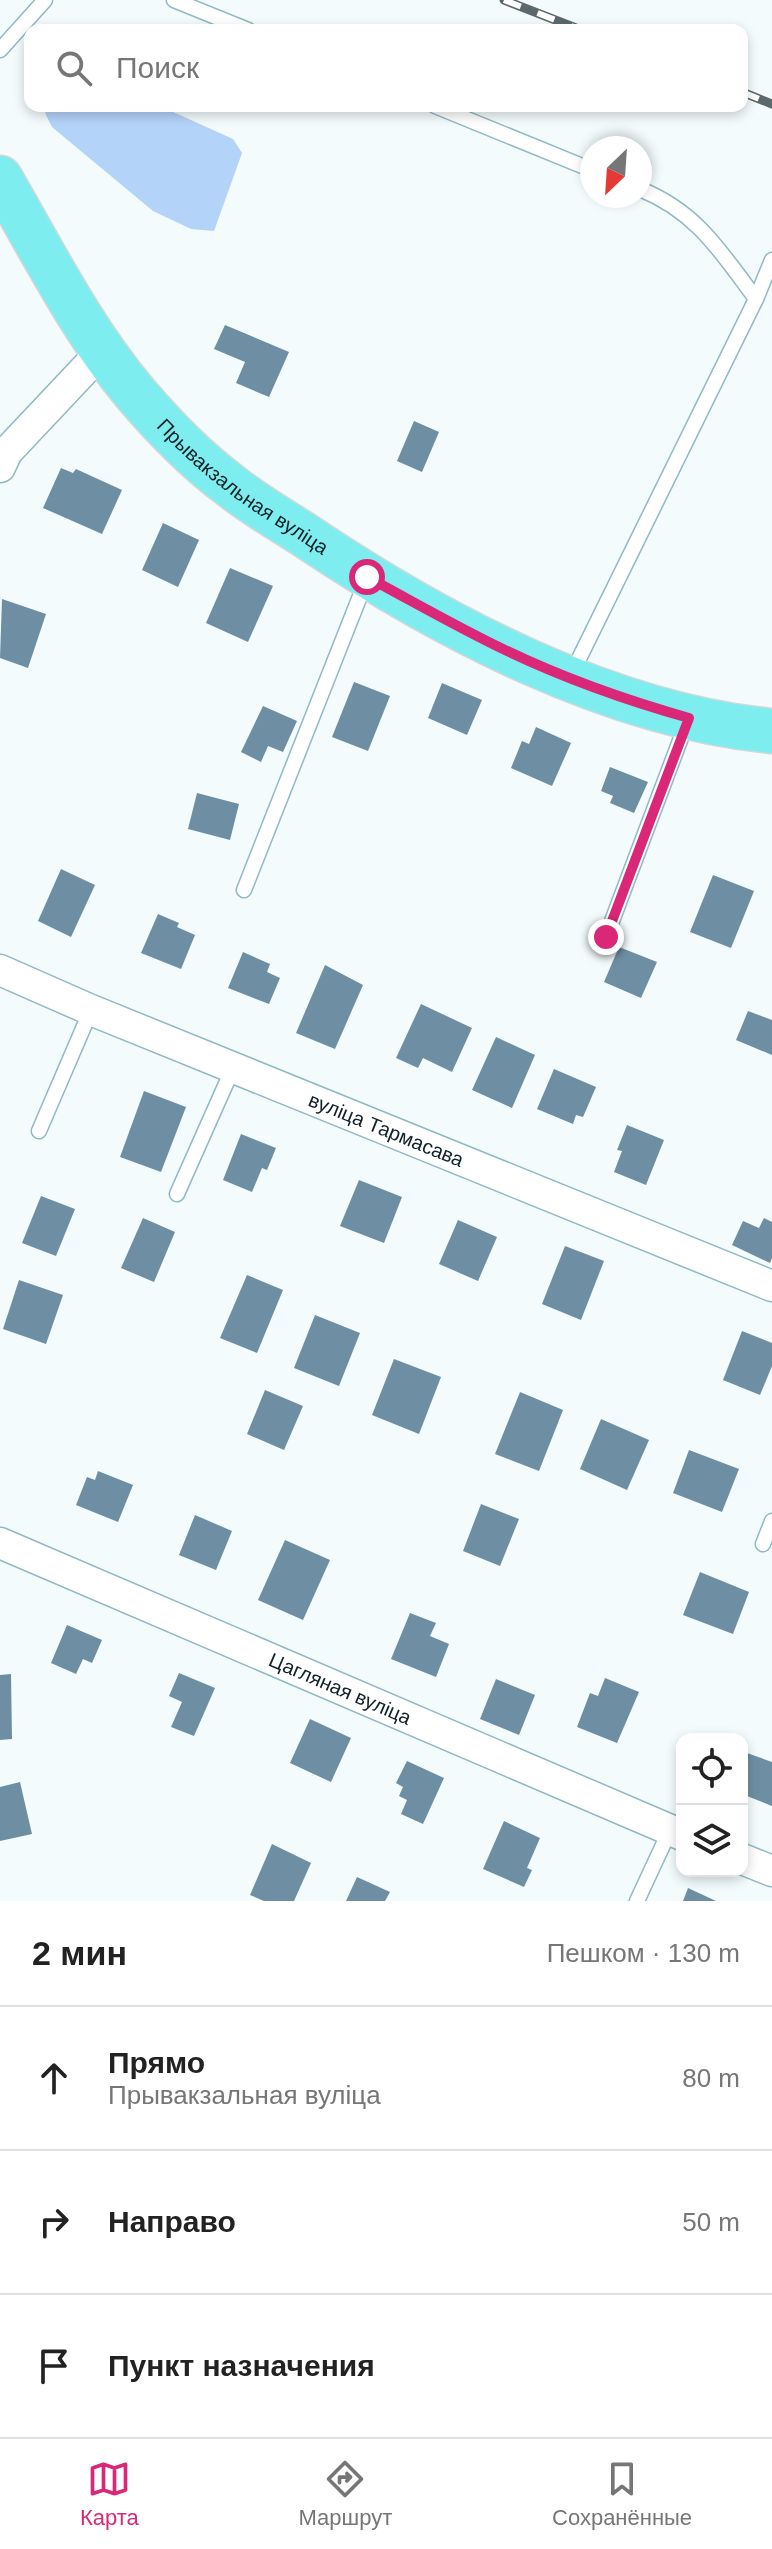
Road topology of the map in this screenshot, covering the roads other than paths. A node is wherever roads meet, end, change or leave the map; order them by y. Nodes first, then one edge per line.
1 (45, 0) edge
2 (174, 0) edge
3 (233, 24) edge
4 (0, 50) edge
5 (450, 112) edge
6 (580, 165) edge
7 (0, 178) edge
8 (652, 196) edge
9 (772, 260) edge
10 (756, 299) junction
11 (103, 350) junction
12 (0, 467) edge
13 (367, 577) junction
14 (569, 678) junction
15 (689, 718) junction
16 (772, 731) edge
17 (244, 890) dead end
18 (606, 937) dead end
19 (0, 970) edge
20 (91, 1010) junction
21 (233, 1068) junction
22 (39, 1131) dead end
23 (177, 1194) dead end
24 (772, 1286) edge
25 (772, 1521) edge
26 (0, 1543) edge
27 (763, 1544) dead end
28 (676, 1833) edge
29 (748, 1861) edge
30 (772, 1871) edge
31 (637, 1901) edge

1 - 4 lane
2 - 3 lane
5 - 6 lane
7 - 11 main road, Прывакзальная вуліца
8 - 10 lane
9 - 10 lane
10 - 14 lane
11 - 12 street
11 - 13 main road, Прывакзальная вуліца
13 - 14 main road, Прывакзальная вуліца
13 - 17 lane
14 - 15 main road, Прывакзальная вуліца
15 - 16 main road, Прывакзальная вуліца
15 - 18 lane
19 - 20 street, вуліца Тармасава
20 - 21 street, вуліца Тармасава
20 - 22 lane
21 - 23 lane
21 - 24 street, вуліца Тармасава
25 - 27 lane
26 - 28 street, Цагляная вуліца
28 - 31 lane
29 - 30 street

